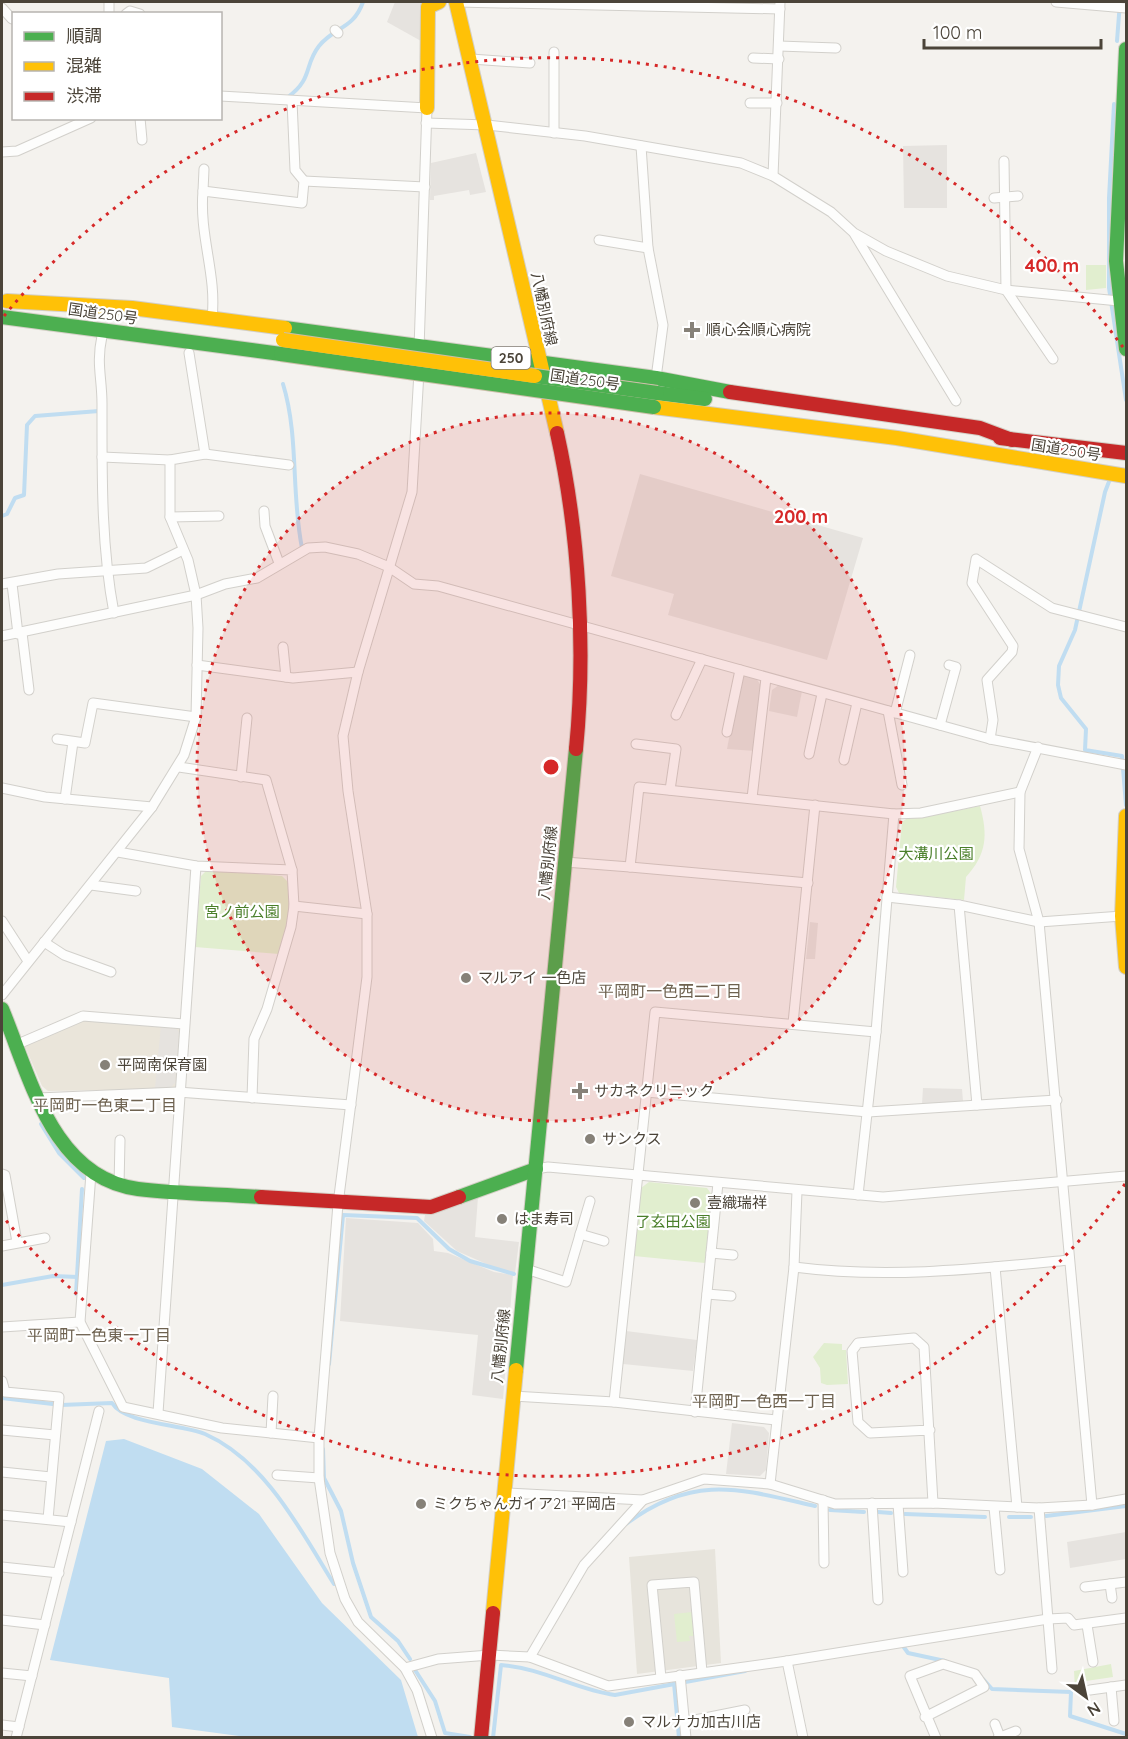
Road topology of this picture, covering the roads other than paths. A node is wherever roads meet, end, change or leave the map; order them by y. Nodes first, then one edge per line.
1 (439, 2) edge
2 (457, 2) edge
3 (1056, 2) edge
4 (512, 3) edge
5 (651, 4) edge
6 (780, 5) edge
7 (2, 8) edge
8 (1126, 8) edge
9 (12, 19) edge
10 (779, 46) junction
11 (836, 48) dead end
12 (1126, 49) edge
13 (554, 52) dead end
14 (753, 58) dead end
15 (779, 58) junction
16 (471, 59) junction
17 (530, 63) dead end
18 (222, 96) edge
19 (292, 101) junction
20 (750, 102) dead end
21 (777, 103) junction
22 (427, 108) junction
23 (87, 120) edge
24 (140, 120) edge
25 (426, 123) junction
26 (487, 125) junction
27 (554, 133) junction
28 (142, 140) dead end
29 (641, 146) junction
30 (2, 152) edge
31 (1004, 162) dead end
32 (204, 169) dead end
33 (773, 176) junction
34 (304, 181) junction
35 (425, 187) junction
36 (203, 191) junction
37 (1018, 196) dead end
38 (1004, 197) junction
39 (994, 198) dead end
40 (854, 233) junction
41 (599, 240) dead end
42 (648, 248) junction
43 (1006, 290) junction
44 (4, 301) edge
45 (1119, 301) junction
46 (2, 317) edge
47 (212, 318) junction
48 (102, 336) dead end
49 (419, 348) junction
50 (1126, 349) edge
51 (189, 353) dead end
52 (1053, 359) dead end
53 (539, 362) junction
54 (656, 378) junction
55 (956, 401) dead end
56 (1012, 440) junction
57 (1126, 453) edge
58 (205, 454) junction
59 (102, 457) junction
60 (170, 460) junction
61 (289, 465) dead end
62 (1126, 476) edge
63 (264, 511) dead end
64 (219, 516) dead end
65 (170, 517) junction
66 (183, 550) junction
67 (279, 563) junction
68 (389, 567) junction
69 (106, 571) junction
70 (12, 584) junction
71 (2, 585) edge
72 (196, 595) junction
73 (114, 613) junction
74 (580, 627) junction
75 (1126, 627) edge
76 (20, 633) junction
77 (2, 636) edge
78 (283, 646) dead end
79 (910, 655) dead end
80 (702, 659) junction
81 (197, 665) junction
82 (949, 665) dead end
83 (740, 670) junction
84 (358, 672) junction
85 (286, 677) junction
86 (766, 678) junction
87 (29, 690) dead end
88 (822, 694) junction
89 (857, 703) junction
90 (892, 712) junction
91 (675, 715) dead end
92 (196, 717) junction
93 (247, 718) dead end
94 (940, 725) junction
95 (727, 732) dead end
96 (654, 734) dead end
97 (990, 738) junction
98 (57, 739) dead end
99 (73, 742) junction
100 (636, 744) dead end
101 (653, 746) junction
102 (1038, 747) junction
103 (809, 754) dead end
104 (844, 760) dead end
105 (1126, 765) edge
106 (179, 766) junction
107 (240, 777) junction
108 (902, 785) dead end
109 (2, 788) edge
110 (670, 790) junction
111 (1020, 792) junction
112 (752, 798) junction
113 (65, 799) junction
114 (815, 805) junction
115 (152, 807) junction
116 (894, 814) junction
117 (1126, 816) edge
118 (118, 852) junction
119 (564, 862) junction
120 (196, 866) junction
121 (630, 867) junction
122 (292, 870) junction
123 (808, 883) junction
124 (91, 885) junction
125 (136, 891) dead end
126 (887, 897) junction
127 (959, 905) junction
128 (294, 906) junction
129 (367, 914) junction
130 (1122, 916) junction
131 (2, 921) edge
132 (1039, 922) junction
133 (44, 942) junction
134 (28, 961) junction
135 (1126, 966) edge
136 (111, 972) dead end
137 (2, 995) edge
138 (2, 1009) edge
139 (793, 1023) junction
140 (184, 1024) junction
141 (876, 1032) junction
142 (18, 1044) junction
143 (178, 1092) junction
144 (646, 1092) junction
145 (38, 1098) junction
146 (252, 1098) junction
147 (1057, 1100) junction
148 (351, 1105) junction
149 (977, 1105) junction
150 (868, 1112) junction
151 (120, 1140) dead end
152 (536, 1169) junction
153 (91, 1173) junction
154 (2, 1174) edge
155 (638, 1175) junction
156 (1126, 1176) edge
157 (1063, 1182) junction
158 (718, 1183) junction
159 (119, 1186) junction
160 (797, 1191) junction
161 (174, 1192) junction
162 (858, 1195) junction
163 (590, 1201) dead end
164 (338, 1204) junction
165 (6, 1205) edge
166 (580, 1234) junction
167 (45, 1238) dead end
168 (604, 1241) dead end
169 (17, 1242) junction
170 (2, 1246) edge
171 (711, 1253) junction
172 (733, 1255) dead end
173 (1069, 1260) junction
174 (794, 1267) junction
175 (994, 1267) junction
176 (526, 1269) junction
177 (707, 1293) junction
178 (731, 1296) dead end
179 (80, 1322) junction
180 (2, 1327) edge
181 (2, 1381) edge
182 (273, 1396) dead end
183 (513, 1396) junction
184 (614, 1402) junction
185 (99, 1411) dead end
186 (695, 1412) junction
187 (158, 1413) junction
188 (776, 1420) junction
189 (2, 1430) edge
190 (930, 1430) junction
191 (271, 1433) junction
192 (55, 1435) junction
193 (319, 1438) junction
194 (2, 1472) edge
195 (277, 1475) dead end
196 (51, 1477) junction
197 (319, 1478) junction
198 (770, 1484) junction
199 (506, 1493) junction
200 (1126, 1499) edge
201 (643, 1500) junction
202 (823, 1500) junction
203 (872, 1503) junction
204 (933, 1503) junction
205 (898, 1504) junction
206 (1092, 1505) junction
207 (994, 1507) junction
208 (1017, 1507) junction
209 (1039, 1508) junction
210 (2, 1515) edge
211 (48, 1519) junction
212 (71, 1522) junction
213 (813, 1552) dead end
214 (824, 1552) junction
215 (999, 1559) junction
216 (989, 1560) dead end
217 (824, 1563) dead end
218 (2, 1567) edge
219 (1000, 1570) dead end
220 (903, 1572) dead end
221 (59, 1573) junction
222 (1126, 1582) edge
223 (1110, 1584) junction
224 (1085, 1587) dead end
225 (1112, 1598) dead end
226 (878, 1599) dead end
227 (1126, 1618) edge
228 (1048, 1619) junction
229 (2, 1620) edge
230 (1087, 1624) junction
231 (45, 1625) junction
232 (490, 1654) junction
233 (530, 1657) junction
234 (787, 1661) junction
235 (1093, 1662) dead end
236 (405, 1668) junction
237 (1052, 1669) dead end
238 (702, 1672) junction
239 (2, 1673) edge
240 (680, 1675) junction
241 (32, 1676) junction
242 (661, 1678) junction
243 (1126, 1685) edge
244 (1111, 1687) junction
245 (1090, 1690) dead end
246 (745, 1710) dead end
247 (926, 1717) junction
248 (1114, 1721) dead end
249 (685, 1722) junction
250 (995, 1724) dead end
251 (2, 1725) edge
252 (19, 1727) junction
253 (1016, 1731) dead end
254 (16, 1737) edge
255 (432, 1737) edge
256 (481, 1737) edge
257 (686, 1737) edge
258 (803, 1737) edge
259 (936, 1737) edge
260 (999, 1737) edge

1 - 22 main road
2 - 4 street
2 - 16 main road, 八幡別府線
3 - 8 street
4 - 5 street
5 - 6 street
6 - 10 street
7 - 9 street
10 - 11 street
10 - 15 street
12 - 45 main road
13 - 27 street
14 - 15 street
15 - 21 street
16 - 17 street
16 - 26 main road, 八幡別府線
18 - 19 street
19 - 22 street
19 - 34 street
20 - 21 street
21 - 33 street
22 - 25 street
23 - 30 street
24 - 28 street
25 - 26 street
25 - 35 street
26 - 27 street
26 - 53 main road, 八幡別府線
27 - 29 street
29 - 33 street
29 - 42 street
31 - 38 street
32 - 36 street
33 - 40 street
34 - 35 street
34 - 36 street
35 - 49 street
36 - 47 street
37 - 38 street
38 - 39 street
38 - 43 street
40 - 43 street
40 - 55 street
41 - 42 street
42 - 54 street
43 - 45 street
43 - 52 street
44 - 47 main road, 250
44 - 56 main road, 国道250号 / 250, bridge
45 - 50 main road
46 - 62 main road, 国道250号 / 250, bridge
47 - 49 main road, 250
48 - 59 street
49 - 53 main road, 250
49 - 68 street
51 - 58 street
53 - 54 main road, 250
53 - 74 main road, 八幡別府線
54 - 56 main road, 250
56 - 57 main road, 国道250号 / 250
58 - 60 street
58 - 61 street
59 - 60 street
59 - 69 street
60 - 65 street
63 - 67 street
64 - 65 street
65 - 66 street
66 - 69 street
66 - 72 street
67 - 68 street
67 - 72 street
68 - 74 street
68 - 84 street
69 - 70 street
69 - 73 street
70 - 71 street
70 - 76 street
72 - 73 street
72 - 81 street
73 - 76 street
74 - 80 street
74 - 119 main road, 八幡別府線
75 - 97 street
76 - 77 street
76 - 87 street
78 - 85 street
79 - 90 street
80 - 83 street
80 - 91 street
81 - 85 street
81 - 92 street
82 - 94 street
83 - 86 street
83 - 95 street
84 - 85 street
84 - 129 street
86 - 88 street
86 - 112 street
88 - 89 street
88 - 103 street
89 - 90 street
89 - 104 street
90 - 94 street
90 - 108 street
92 - 99 street
92 - 106 street
93 - 107 street
94 - 97 street
96 - 101 street
97 - 102 street
98 - 99 street
99 - 113 street
100 - 101 street
101 - 110 street
102 - 105 street
102 - 111 street
106 - 107 street
106 - 115 street
107 - 122 street
109 - 113 street
110 - 112 street
110 - 121 street
111 - 116 street
111 - 132 street
112 - 114 street
113 - 115 street
114 - 116 street
114 - 123 street
115 - 118 street
116 - 126 street
117 - 130 main road
118 - 120 street
118 - 124 street
119 - 121 street
119 - 152 main road, 八幡別府線
120 - 122 street
120 - 140 street
121 - 123 street
122 - 128 street
123 - 139 street
124 - 125 street
124 - 133 street
126 - 127 street
126 - 141 street
127 - 132 street
127 - 149 street
128 - 129 street
128 - 146 street
129 - 148 street
130 - 132 street
130 - 135 main road
131 - 134 street
132 - 147 street
133 - 134 street
133 - 136 street
134 - 137 street
138 - 142 main road
139 - 141 street
139 - 144 street
140 - 142 street
140 - 143 street
141 - 150 street
142 - 145 main road
143 - 145 street
143 - 146 street
143 - 161 street
144 - 150 street
144 - 155 street
145 - 153 main road
146 - 148 street
147 - 149 street
147 - 157 street
148 - 164 street
149 - 150 street
150 - 162 street
151 - 159 street
152 - 155 street
152 - 164 main road
152 - 176 main road, 八幡別府線
153 - 159 main road
153 - 179 street
154 - 165 street
155 - 158 street
155 - 184 street
156 - 157 street
157 - 162 street
157 - 173 street
158 - 160 street
158 - 171 street
159 - 161 main road
160 - 162 street
160 - 174 street
161 - 164 main road
161 - 187 street
163 - 166 street
164 - 193 street
165 - 169 street
166 - 168 street
166 - 176 street
167 - 169 street
169 - 170 street
171 - 172 street
171 - 177 street
173 - 175 street
173 - 206 street
174 - 175 street
174 - 188 street
175 - 208 street
176 - 183 main road, 八幡別府線
177 - 178 street
177 - 186 street
179 - 180 street
179 - 187 street
181 - 192 street
182 - 191 street
183 - 184 street
183 - 199 main road, 八幡別府線
184 - 186 street
185 - 212 street
186 - 188 street
187 - 191 street
188 - 198 street
189 - 192 street
190 - 190 street
190 - 204 street
191 - 193 street
192 - 196 street
193 - 197 street
194 - 196 street
195 - 197 street
196 - 211 street
197 - 236 street
198 - 201 street
198 - 202 street
199 - 201 street
199 - 232 main road, 八幡別府線
200 - 206 street
201 - 233 street
202 - 203 street
202 - 214 street
203 - 205 street
203 - 226 street
204 - 205 street
204 - 207 street
205 - 220 street
206 - 209 street
207 - 208 street
207 - 215 street
208 - 209 street
209 - 228 street
210 - 211 street
211 - 212 street
212 - 221 street
213 - 214 street
214 - 217 street
215 - 216 street
215 - 219 street
218 - 221 street
221 - 231 street
222 - 223 street
223 - 224 street
223 - 225 street
227 - 230 street
228 - 230 street
228 - 234 street
228 - 237 street
229 - 231 street
230 - 235 street
231 - 241 street
232 - 233 street
232 - 236 street
232 - 256 main road, 八幡別府線
233 - 242 street
234 - 238 street
234 - 258 street
236 - 255 street
238 - 240 street
238 - 242 street
239 - 241 street
240 - 242 street
240 - 249 street
241 - 252 street
243 - 244 street
244 - 245 street
244 - 248 street
246 - 249 street
247 - 247 street
247 - 259 street
249 - 257 street
250 - 260 street
251 - 252 street
252 - 254 street
253 - 260 street

